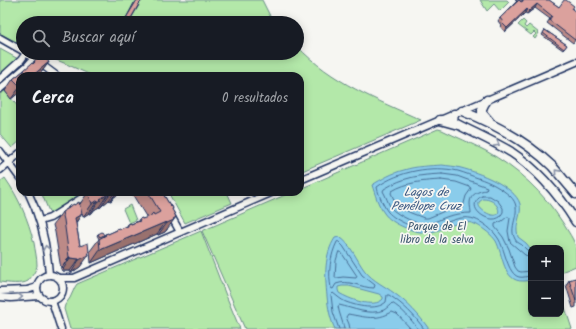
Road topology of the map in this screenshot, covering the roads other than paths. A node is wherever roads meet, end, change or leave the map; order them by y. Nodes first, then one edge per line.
1 (0, 38) edge
2 (16, 47) edge
3 (32, 60) edge
4 (37, 60) edge
5 (20, 61) joint
6 (576, 62) edge
7 (27, 66) junction
8 (20, 72) edge
9 (52, 72) edge
10 (16, 75) edge
11 (0, 79) edge
12 (0, 89) edge
13 (487, 100) junction
14 (466, 112) junction
15 (454, 114) junction
16 (440, 120) junction
17 (492, 124) junction
18 (462, 127) junction
19 (0, 152) edge
20 (16, 157) edge
21 (9, 163) junction
22 (0, 170) edge
23 (16, 173) edge
24 (304, 178) edge
25 (576, 194) edge
26 (30, 196) edge
27 (85, 196) edge
28 (264, 196) edge
29 (167, 209) edge
30 (40, 221) junction
31 (576, 222) edge
32 (180, 232) junction
33 (49, 274) junction
34 (60, 278) junction
35 (74, 278) junction
36 (37, 287) junction
37 (64, 288) junction
38 (0, 290) edge
39 (40, 296) junction
40 (0, 297) edge
41 (52, 301) junction
42 (61, 329) edge

1 - 2 street
3 - 7 street
4 - 9 street
5 - 7 street
5 - 11 street
6 - 13 street
7 - 8 street
10 - 12 street
13 - 14 street
13 - 17 main road
14 - 15 street
14 - 17 main road
14 - 18 main road
15 - 16 street
15 - 18 main road
16 - 18 main road
16 - 24 street
25 -> 17 main road
18 -> 31 main road
19 - 21 street
20 - 21 street
21 - 22 street
21 - 23 street
26 - 30 street
27 - 30 street
28 - 32 street
29 - 32 street
33 -> 30 street
32 - 35 street
33 - 34 street
33 - 36 street
34 - 35 street
34 - 37 street
35 - 37 street
36 - 38 street
36 - 39 street
37 - 41 street
40 -> 39 street
39 - 41 street
41 - 42 street

